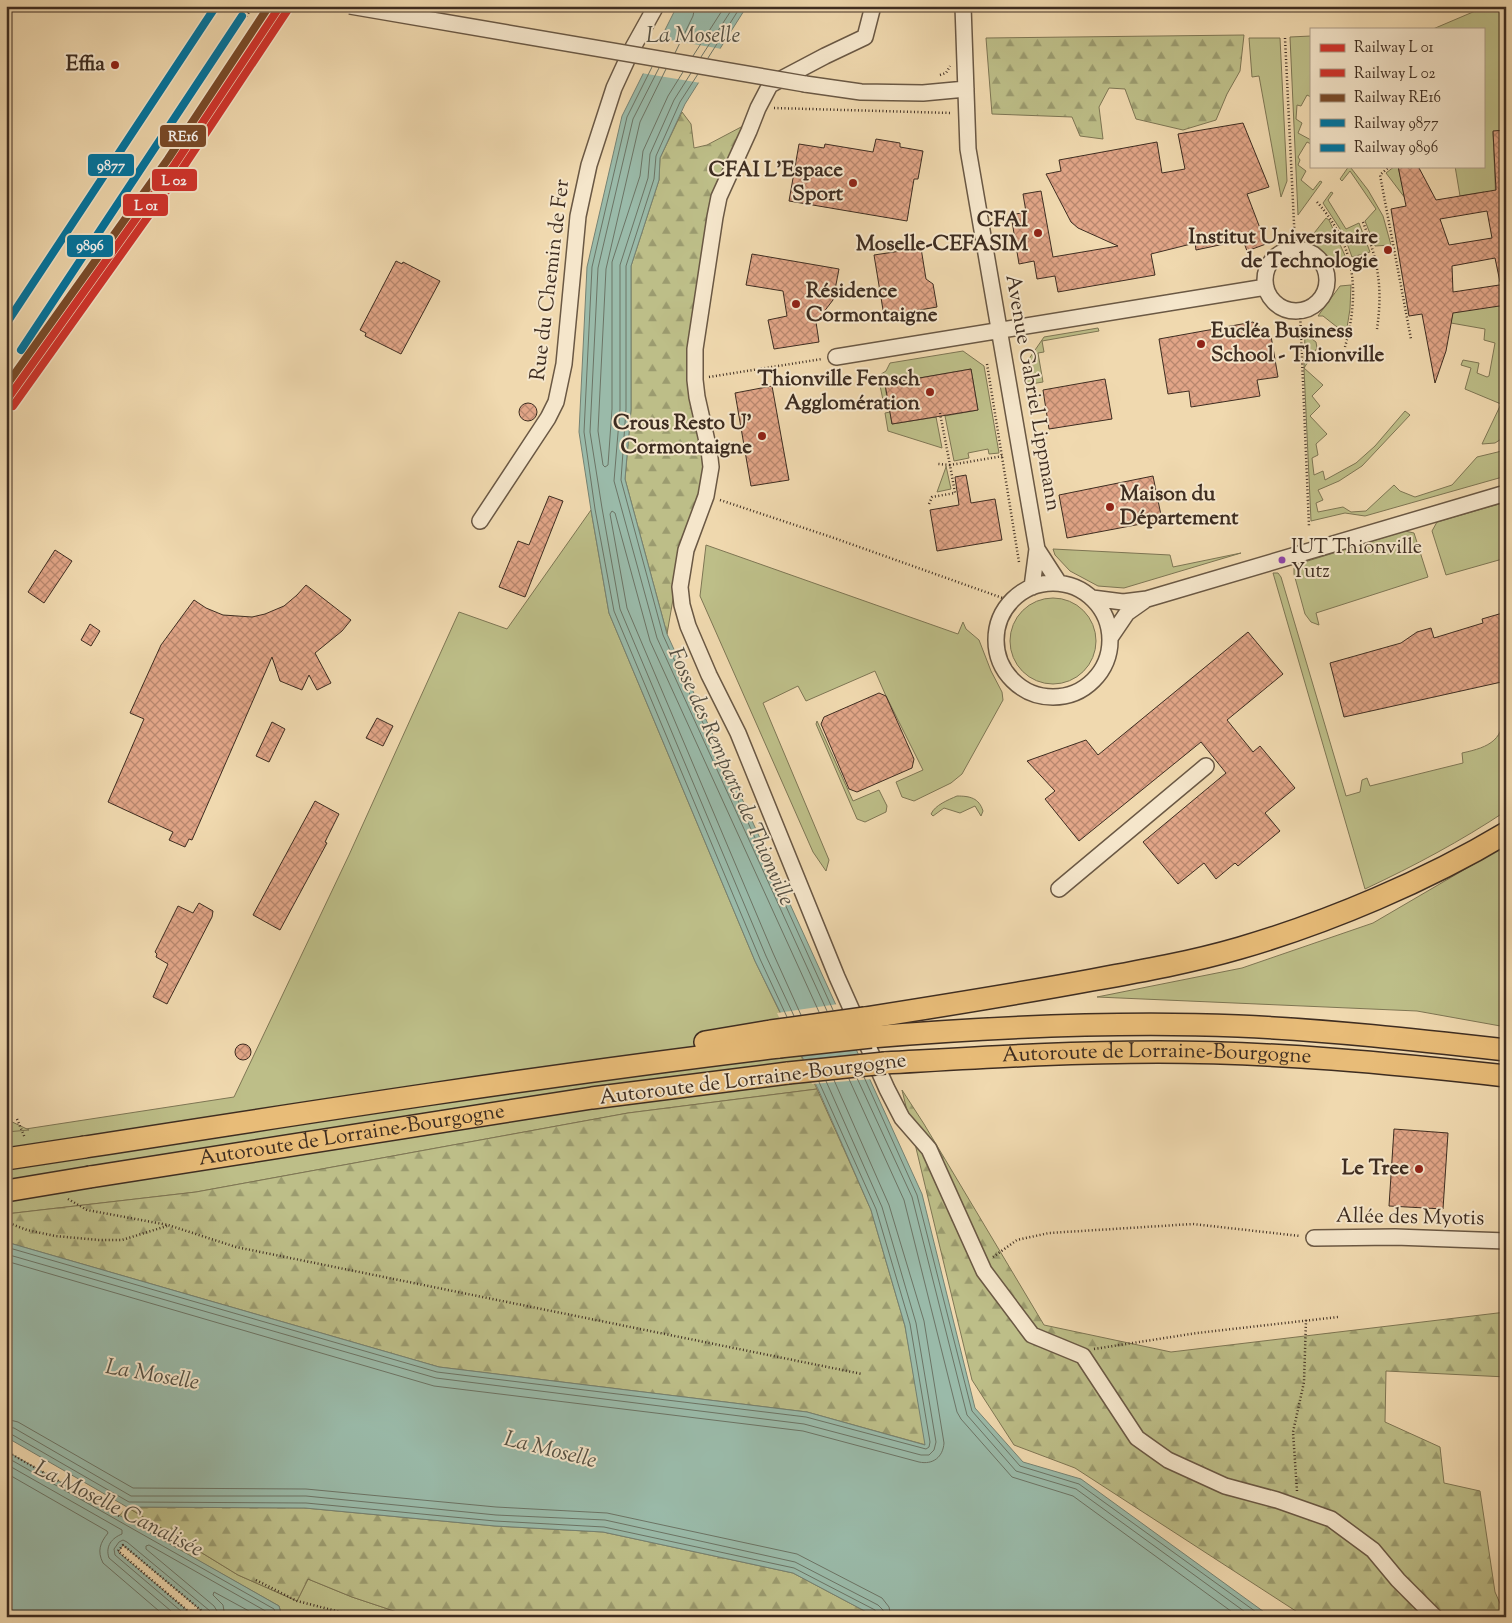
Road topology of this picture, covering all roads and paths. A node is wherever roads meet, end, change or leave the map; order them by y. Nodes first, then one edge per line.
1 (212, 6) edge
2 (253, 6) edge
3 (350, 6) edge
4 (656, 6) edge
5 (874, 6) edge
6 (963, 6) edge
7 (1286, 38) dead end
8 (951, 59) dead end
9 (934, 77) dead end
10 (966, 89) junction
11 (758, 108) junction
12 (967, 114) junction
13 (1388, 168) edge
14 (1317, 202) dead end
15 (1363, 222) dead end
16 (1295, 244) dead end
17 (1266, 287) junction
18 (1300, 311) junction
19 (49, 314) dead end
20 (6, 324) edge
21 (1377, 329) dead end
22 (999, 330) junction
23 (1411, 339) dead end
24 (1345, 347) dead end
25 (836, 357) joint
26 (987, 364) dead end
27 (694, 380) junction
28 (940, 413) dead end
29 (1010, 455) dead end
30 (1002, 456) junction
31 (938, 464) dead end
32 (950, 465) junction
33 (1506, 494) edge
34 (706, 496) junction
35 (929, 504) dead end
36 (480, 521) dead end
37 (1309, 526) dead end
38 (1038, 549) junction
39 (1020, 564) dead end
40 (1059, 583) junction
41 (1032, 587) junction
42 (1092, 598) junction
43 (1147, 599) junction
44 (1011, 601) junction
45 (1110, 638) junction
46 (1206, 766) dead end
47 (1506, 821) edge
48 (1506, 833) edge
49 (1410, 882) junction
50 (1059, 889) dead end
51 (868, 1028) junction
52 (1506, 1050) edge
53 (1422, 1067) junction
54 (1506, 1076) edge
55 (1506, 1084) edge
56 (17, 1119) dead end
57 (27, 1145) dead end
58 (6, 1160) edge
59 (6, 1190) edge
60 (66, 1197) dead end
61 (6, 1222) edge
62 (168, 1225) junction
63 (1314, 1238) joint
64 (1506, 1241) edge
65 (981, 1265) junction
66 (1338, 1317) dead end
67 (1306, 1320) junction
68 (1082, 1356) junction
69 (862, 1374) dead end
70 (6, 1452) edge
71 (1297, 1491) dead end
72 (119, 1516) dead end
73 (256, 1580) dead end
74 (196, 1617) edge
75 (209, 1617) edge
76 (360, 1617) edge
77 (1435, 1617) edge

1 - 20 path
2 - 19 path
3 - 10 street, bridge
4 - 36 street, Rue du Chemin de Fer
5 - 11 street
6 - 10 street, Avenue Gabriel Lippmann
7 - 16 path
8 - 9 path
10 - 12 street, Avenue Gabriel Lippmann
11 - 12 path
11 - 27 street
12 - 22 street, Avenue Gabriel Lippmann
13 - 23 path
14 - 24 path
15 - 21 path
17 - 18 street
17 - 18 street
17 - 22 street
18 - 37 path
22 - 25 street
22 - 38 street, Avenue Gabriel Lippmann
25 - 27 path
26 - 30 path
27 - 34 street
28 - 32 path
29 - 30 path
30 - 32 path
30 - 39 path
31 - 32 path
32 - 35 path
33 - 43 street
34 - 44 path
34 - 65 street
38 - 40 street, Avenue Gabriel Lippmann
38 - 41 street, Avenue Gabriel Lippmann
40 - 41 street
40 - 42 street
41 - 44 street
42 - 43 street
42 - 45 street
43 - 45 street
44 - 45 street
46 - 50 street
47 - 49 highway
48 - 49 highway
49 - 51 highway
51 - 52 highway, Autoroute de Lorraine-Bourgogne
51 - 58 highway, Autoroute de Lorraine-Bourgogne, bridge
53 - 54 highway, Autoroute de Lorraine-Bourgogne
53 - 55 highway
53 - 59 highway, Autoroute de Lorraine-Bourgogne, bridge
56 - 57 path
60 - 62 path
61 - 62 path
62 - 69 path
63 - 64 street, Allée des Myotis
63 - 65 path
65 - 68 street
66 - 67 path
67 - 68 path
67 - 71 path
68 - 77 street
70 - 72 path
73 - 76 path
74 - 75 path

